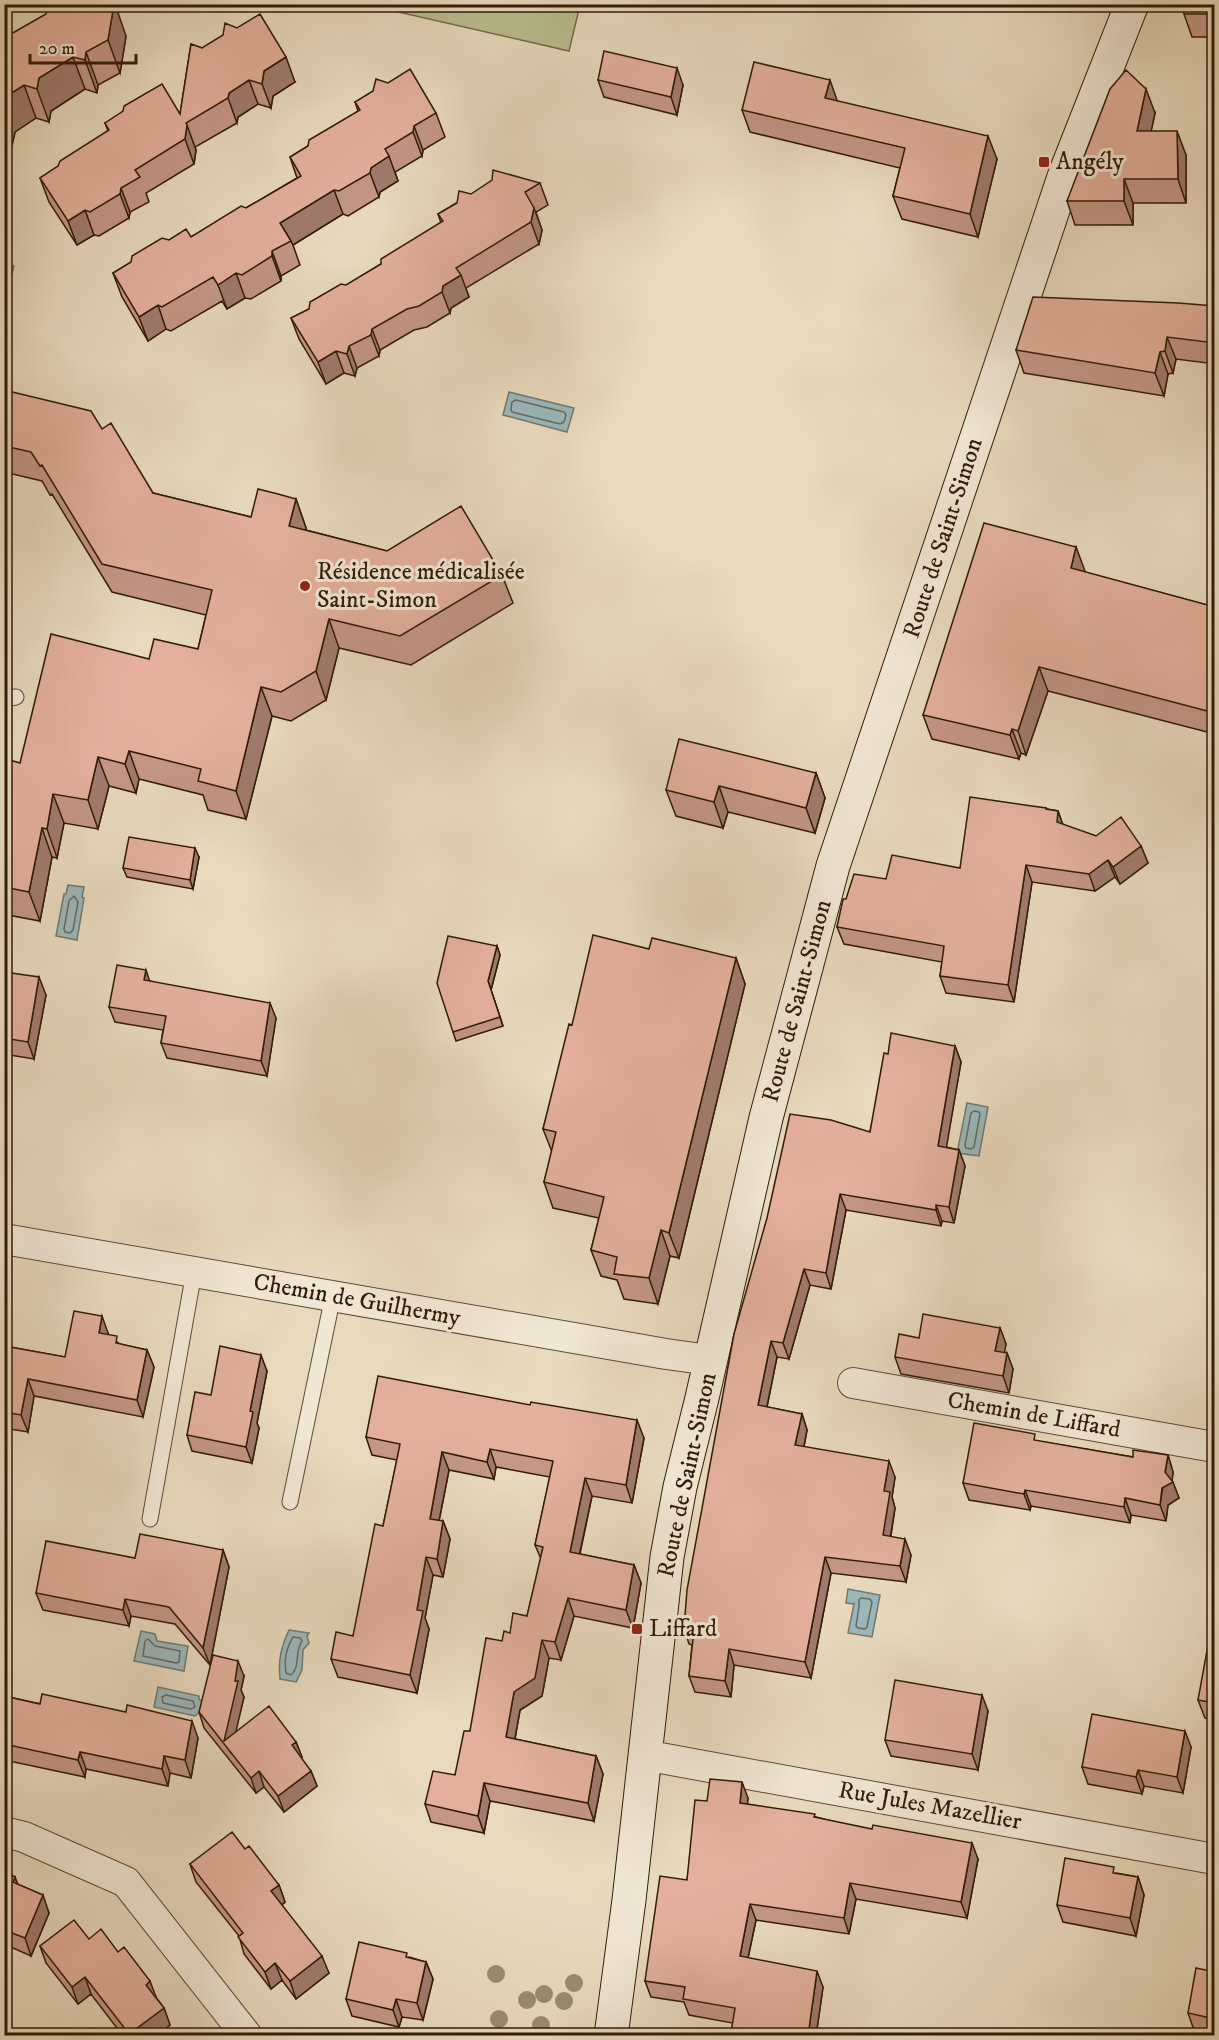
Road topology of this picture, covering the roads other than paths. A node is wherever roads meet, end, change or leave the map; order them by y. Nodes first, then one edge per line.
1 (1132, 4) edge
2 (4, 1239) edge
3 (194, 1272) junction
4 (333, 1296) junction
5 (710, 1360) junction
6 (853, 1383) dead end
7 (1215, 1447) edge
8 (290, 1502) dead end
9 (150, 1519) dead end
10 (644, 1755) junction
11 (4, 1832) edge
12 (1215, 1859) edge
13 (247, 2036) edge
14 (611, 2036) edge

1 - 5 main road, Route de Saint-Simon
2 - 3 street, Chemin de Guilhermy
3 - 4 street, Chemin de Guilhermy
3 - 9 lane
4 - 5 street, Chemin de Guilhermy
4 - 8 lane
5 - 10 main road, Route de Saint-Simon
6 - 7 street, Chemin de Liffard
10 - 12 street, Rue Jules Mazellier
10 - 14 main road, Route de Saint-Simon
11 - 13 street

